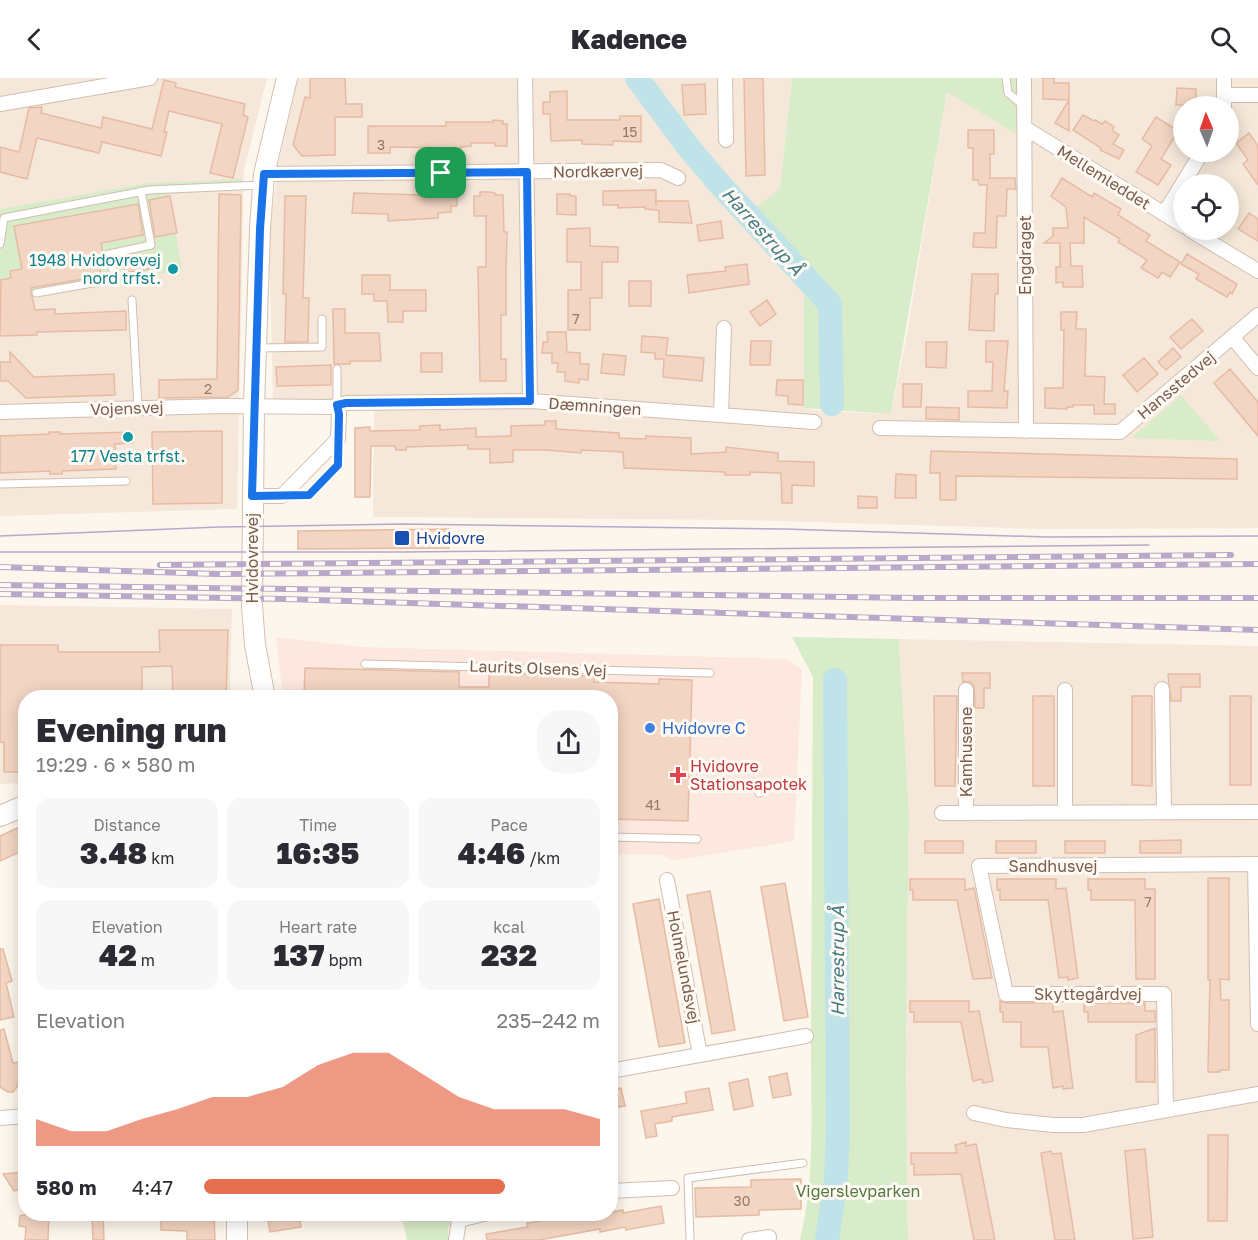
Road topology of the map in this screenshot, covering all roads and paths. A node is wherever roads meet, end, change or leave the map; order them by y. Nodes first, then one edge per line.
1 (150, 78) edge
2 (287, 78) edge
3 (525, 78) edge
4 (724, 78) edge
5 (1006, 78) edge
6 (1023, 78) edge
7 (1224, 78) edge
8 (1258, 95) edge
9 (1224, 96) edge
10 (1239, 98) edge
11 (0, 104) edge
12 (1024, 106) junction
13 (1025, 128) junction
14 (726, 141) dead end
15 (1196, 162) edge
16 (527, 172) junction
17 (678, 178) dead end
18 (264, 180) junction
19 (141, 191) junction
20 (1164, 214) junction
21 (1173, 219) edge
22 (1207, 240) edge
23 (0, 244) edge
24 (1258, 271) edge
25 (36, 293) dead end
26 (132, 300) dead end
27 (1258, 315) edge
28 (322, 319) dead end
29 (724, 328) dead end
30 (1233, 338) junction
31 (256, 348) junction
32 (1258, 368) edge
33 (337, 369) dead end
34 (530, 401) junction
35 (337, 405) junction
36 (254, 406) junction
37 (138, 407) junction
38 (0, 412) edge
39 (721, 414) junction
40 (814, 422) dead end
41 (880, 428) dead end
42 (1026, 431) junction
43 (126, 481) dead end
44 (0, 484) edge
45 (252, 496) junction
46 (255, 645) junction
47 (365, 664) dead end
48 (710, 673) dead end
49 (1162, 689) dead end
50 (251, 690) edge
51 (263, 690) edge
52 (966, 690) dead end
53 (1065, 690) dead end
54 (770, 786) dead end
55 (759, 793) dead end
56 (18, 808) edge
57 (1164, 812) junction
58 (1258, 812) edge
59 (942, 813) dead end
60 (966, 813) junction
61 (1065, 813) junction
62 (0, 816) edge
63 (618, 837) edge
64 (697, 839) dead end
65 (1257, 864) edge
66 (667, 880) dead end
67 (1006, 994) joint
68 (1258, 1024) edge
69 (806, 1036) dead end
70 (700, 1055) junction
71 (618, 1070) edge
72 (1258, 1094) edge
73 (1166, 1110) junction
74 (974, 1113) dead end
75 (18, 1117) edge
76 (0, 1118) edge
77 (803, 1163) dead end
78 (672, 1188) dead end
79 (618, 1191) edge
80 (237, 1221) edge
81 (459, 1221) edge
82 (769, 1236) dead end
83 (237, 1240) edge
84 (456, 1240) edge
85 (690, 1240) edge
86 (749, 1240) edge

1 - 11 street
2 - 18 street, Hvidovrevej
3 - 16 street
4 - 14 street
5 - 12 lane
6 - 12 street, Engdraget
7 - 9 street
8 - 10 street
12 - 13 street, Engdraget
13 - 20 street, Mellemleddet
13 - 42 street, Engdraget
15 - 20 street
16 - 17 street, Nordkærvej
16 - 18 street, Nordkærvej
16 - 34 street
18 - 19 lane
18 - 31 street, Hvidovrevej
19 - 23 lane
19 - 25 lane
20 - 21 street, Mellemleddet
22 - 24 street
26 - 37 lane
27 - 30 street, Hansstedvej
28 - 31 lane
29 - 39 street
30 - 32 street
30 - 42 street, Hansstedvej
31 - 36 street, Hvidovrevej
33 - 35 lane
34 - 35 street, Dæmningen
34 - 39 street, Dæmningen
35 - 36 street, Dæmningen
35 - 45 street
36 - 37 street, Vojensvej
36 - 45 street, Hvidovrevej
37 - 38 street, Vojensvej
39 - 40 street, Dæmningen
41 - 42 street
43 - 44 lane
45 - 46 street, Hvidovrevej
46 - 50 street, Hvidovrevej
46 - 51 street, Hvidovrevej
47 - 48 lane, Laurits Olsens Vej
49 - 57 street
52 - 60 street, Kamhusene
53 - 61 street
54 - 55 lane
56 - 62 street
57 - 58 street, Kamhusene
57 - 61 street, Kamhusene
59 - 60 street, Kamhusene
60 - 61 street, Kamhusene
63 - 64 lane
65 - 67 street, Sandhusvej
65 - 68 street
66 - 70 street, Holmelundsvej
67 - 73 street, Skyttegårdvej
69 - 70 street
70 - 71 street
72 - 73 street
73 - 74 street
75 - 76 street
77 - 85 lane
78 - 79 street
80 - 83 street
81 - 84 street
82 - 86 street

